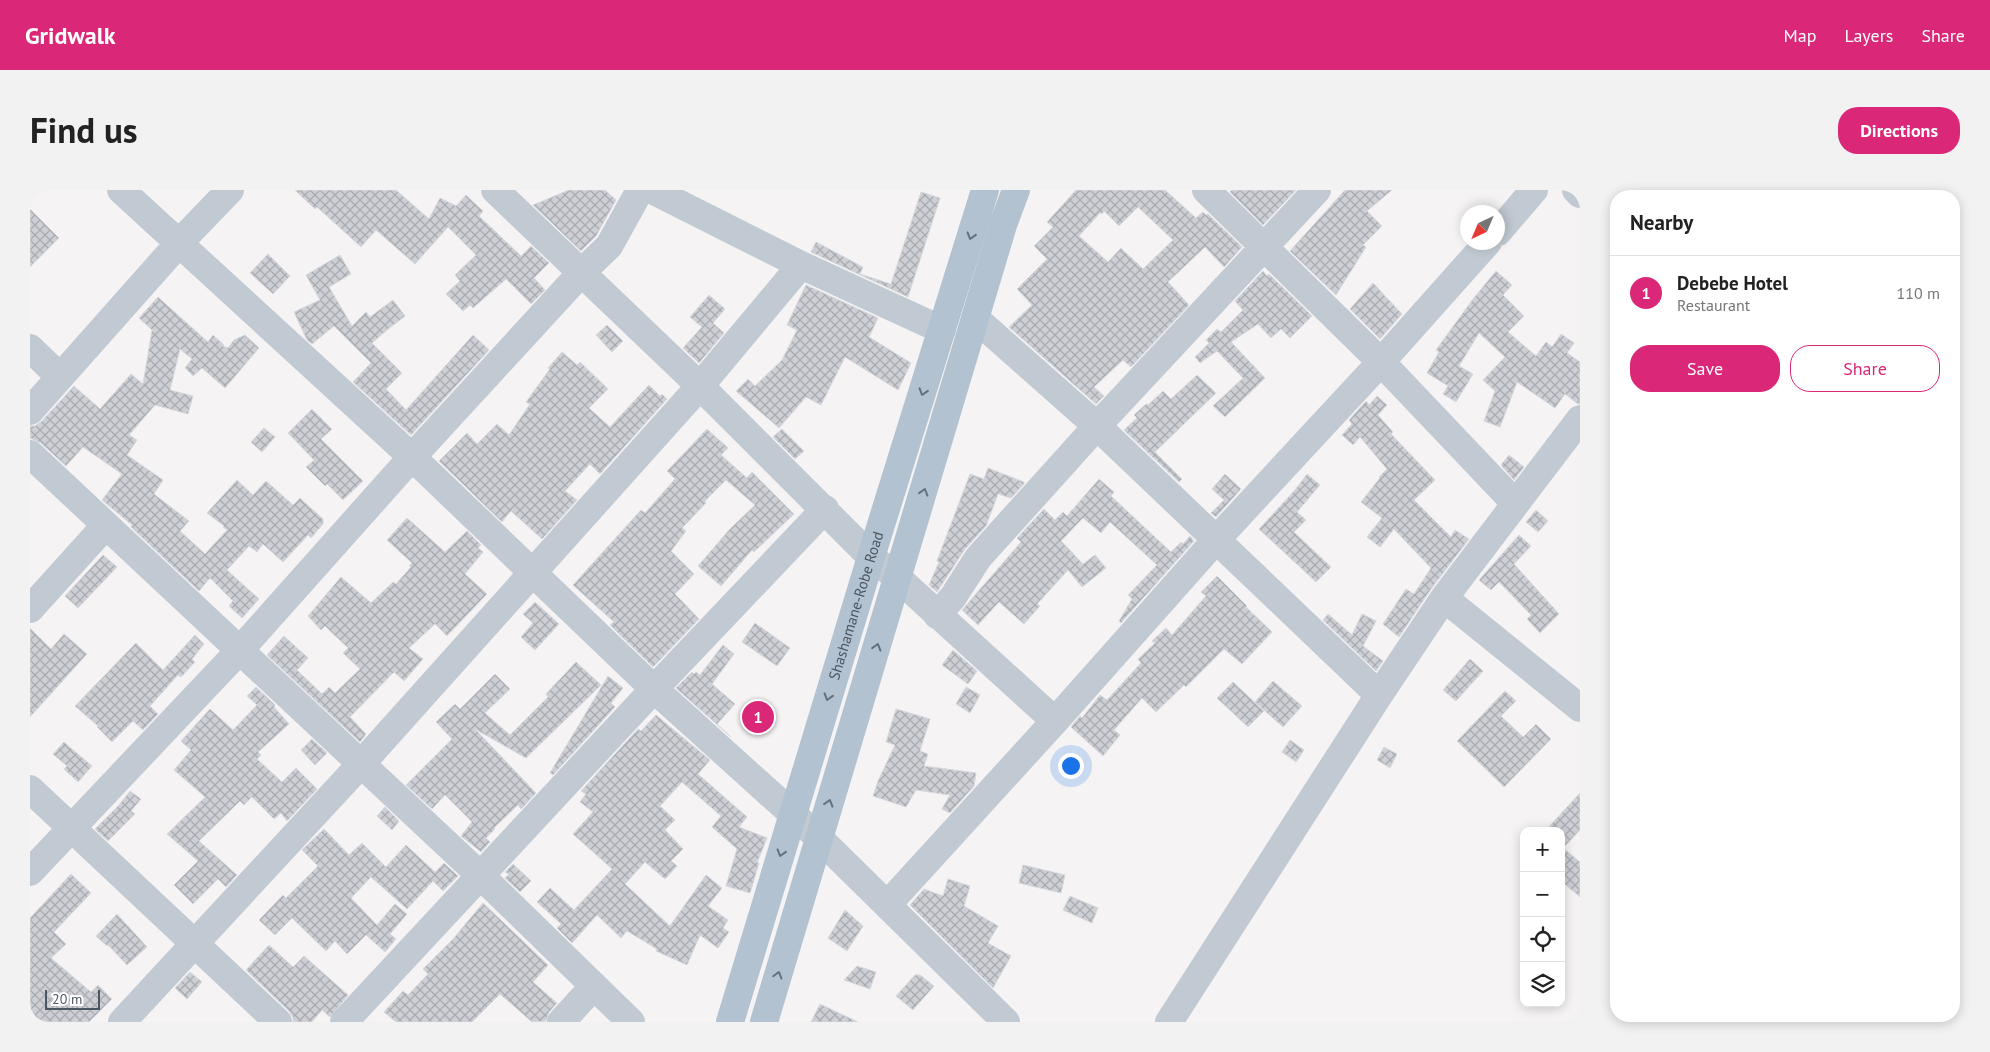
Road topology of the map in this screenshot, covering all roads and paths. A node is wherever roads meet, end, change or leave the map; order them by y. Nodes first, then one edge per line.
1 (121, 190) edge
2 (230, 190) edge
3 (495, 190) edge
4 (640, 190) edge
5 (652, 190) edge
6 (985, 190) edge
7 (1016, 190) edge
8 (1206, 190) edge
9 (1316, 190) edge
10 (1534, 190) edge
11 (1576, 190) edge
12 (1580, 194) edge
13 (1505, 224) edge
14 (180, 242) junction
15 (1265, 246) junction
16 (1481, 250) edge
17 (801, 265) junction
18 (582, 272) junction
19 (976, 319) junction
20 (942, 330) junction
21 (30, 348) edge
22 (1381, 362) junction
23 (60, 377) junction
24 (700, 386) junction
25 (30, 411) edge
26 (1580, 419) edge
27 (1097, 426) junction
28 (30, 454) edge
29 (412, 457) junction
30 (1515, 503) junction
31 (825, 509) junction
32 (106, 525) junction
33 (1216, 541) junction
34 (871, 557) junction
35 (533, 572) junction
36 (899, 579) junction
37 (1444, 598) junction
38 (30, 609) edge
39 (937, 615) junction
40 (240, 650) junction
41 (654, 688) junction
42 (1379, 695) junction
43 (1580, 708) edge
44 (1055, 721) junction
45 (361, 764) junction
46 (30, 789) edge
47 (792, 815) junction
48 (72, 828) junction
49 (818, 837) junction
50 (30, 872) edge
51 (481, 876) junction
52 (888, 904) junction
53 (196, 944) junction
54 (593, 987) junction
55 (998, 1019) edge
56 (122, 1022) edge
57 (278, 1022) edge
58 (344, 1022) edge
59 (561, 1022) edge
60 (631, 1022) edge
61 (730, 1022) edge
62 (764, 1022) edge
63 (1169, 1022) edge

1 - 14 street
2 - 14 street
3 - 18 street
4 - 18 street
5 - 17 street
6 -> 20 main road, Shashamane-Robe Road
7 - 19 main road
8 - 15 street
9 - 15 street
10 - 13 street
11 - 12 street
14 - 23 street
14 - 29 street
15 - 22 street
15 - 27 street
16 - 22 street
17 - 20 street
17 - 24 street
18 - 24 street
18 - 29 street
19 - 27 street
36 -> 19 main road
20 -> 34 main road, Shashamane-Robe Road
21 - 23 street
22 - 30 street
22 - 33 street
23 - 25 street
24 - 31 street
24 - 35 street
26 - 30 street
27 - 33 street
27 - 39 street
28 - 32 street
29 - 35 street
29 - 40 street
30 - 37 street
31 - 34 street
31 - 41 street
32 - 38 street
32 - 40 street
33 - 42 street
33 - 44 street
34 - 36 street
34 -> 47 main road, Shashamane-Robe Road
35 - 41 street
35 - 45 street
36 - 39 street
49 -> 36 main road
37 - 42 street
37 - 43 street
39 - 44 street
40 - 45 street
40 - 48 street
41 - 47 street
41 - 51 street
42 - 63 street
44 - 52 street
45 - 51 street
45 - 53 street
46 - 48 street
47 - 49 street
47 -> 61 main road, Shashamane-Robe Road
48 - 50 street
48 - 53 street
49 - 52 street
62 -> 49 main road
51 - 54 street
51 - 58 street
52 - 55 street
53 - 56 street
53 - 57 street
54 - 59 street
54 - 60 street

